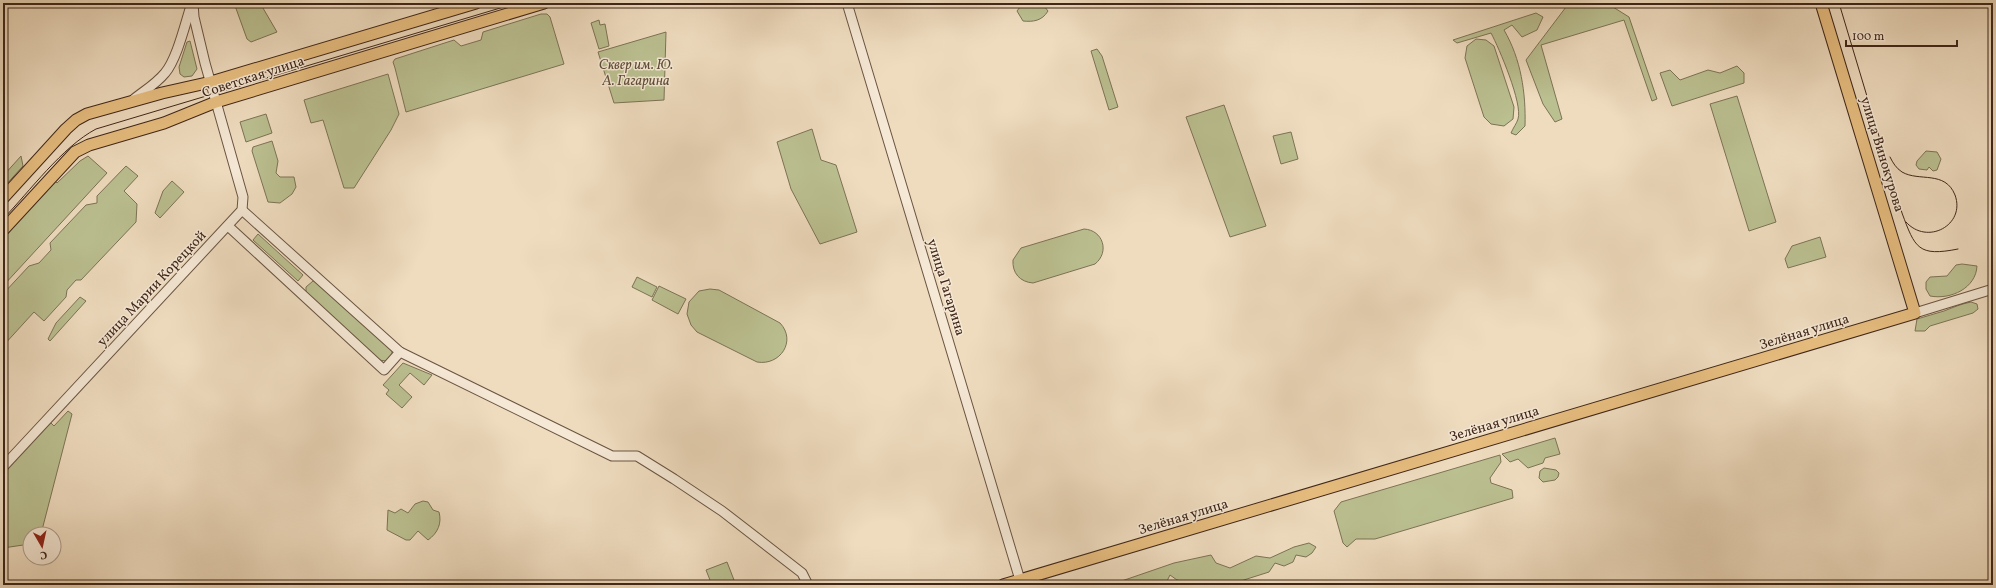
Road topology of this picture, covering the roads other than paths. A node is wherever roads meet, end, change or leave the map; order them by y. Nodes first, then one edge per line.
1 (193, 3) edge
2 (476, 3) edge
3 (544, 3) edge
4 (847, 3) edge
5 (1821, 3) edge
6 (211, 82) junction
7 (131, 102) junction
8 (216, 102) junction
9 (3, 198) edge
10 (242, 210) junction
11 (228, 226) junction
12 (3, 230) edge
13 (1993, 289) edge
14 (1915, 313) junction
15 (400, 352) junction
16 (3, 467) edge
17 (1020, 580) junction
18 (808, 585) edge
19 (1003, 585) edge

1 - 6 street
1 - 7 street
2 - 6 main road, Советская улица
3 - 8 main road, Советская улица
4 - 17 street, улица Гагарина
5 - 14 main road, улица Винокурова
6 - 7 main road, Советская улица
6 - 8 street
7 - 9 main road, Советская улица
8 - 10 street
8 - 12 main road, Советская улица
10 - 11 street, улица Марии Корецкой
10 - 15 street
11 - 15 street
11 - 16 street, улица Марии Корецкой
13 - 14 street, Зелёная улица
14 - 17 main road, Зелёная улица
15 - 18 street
17 - 19 main road, Зелёная улица

